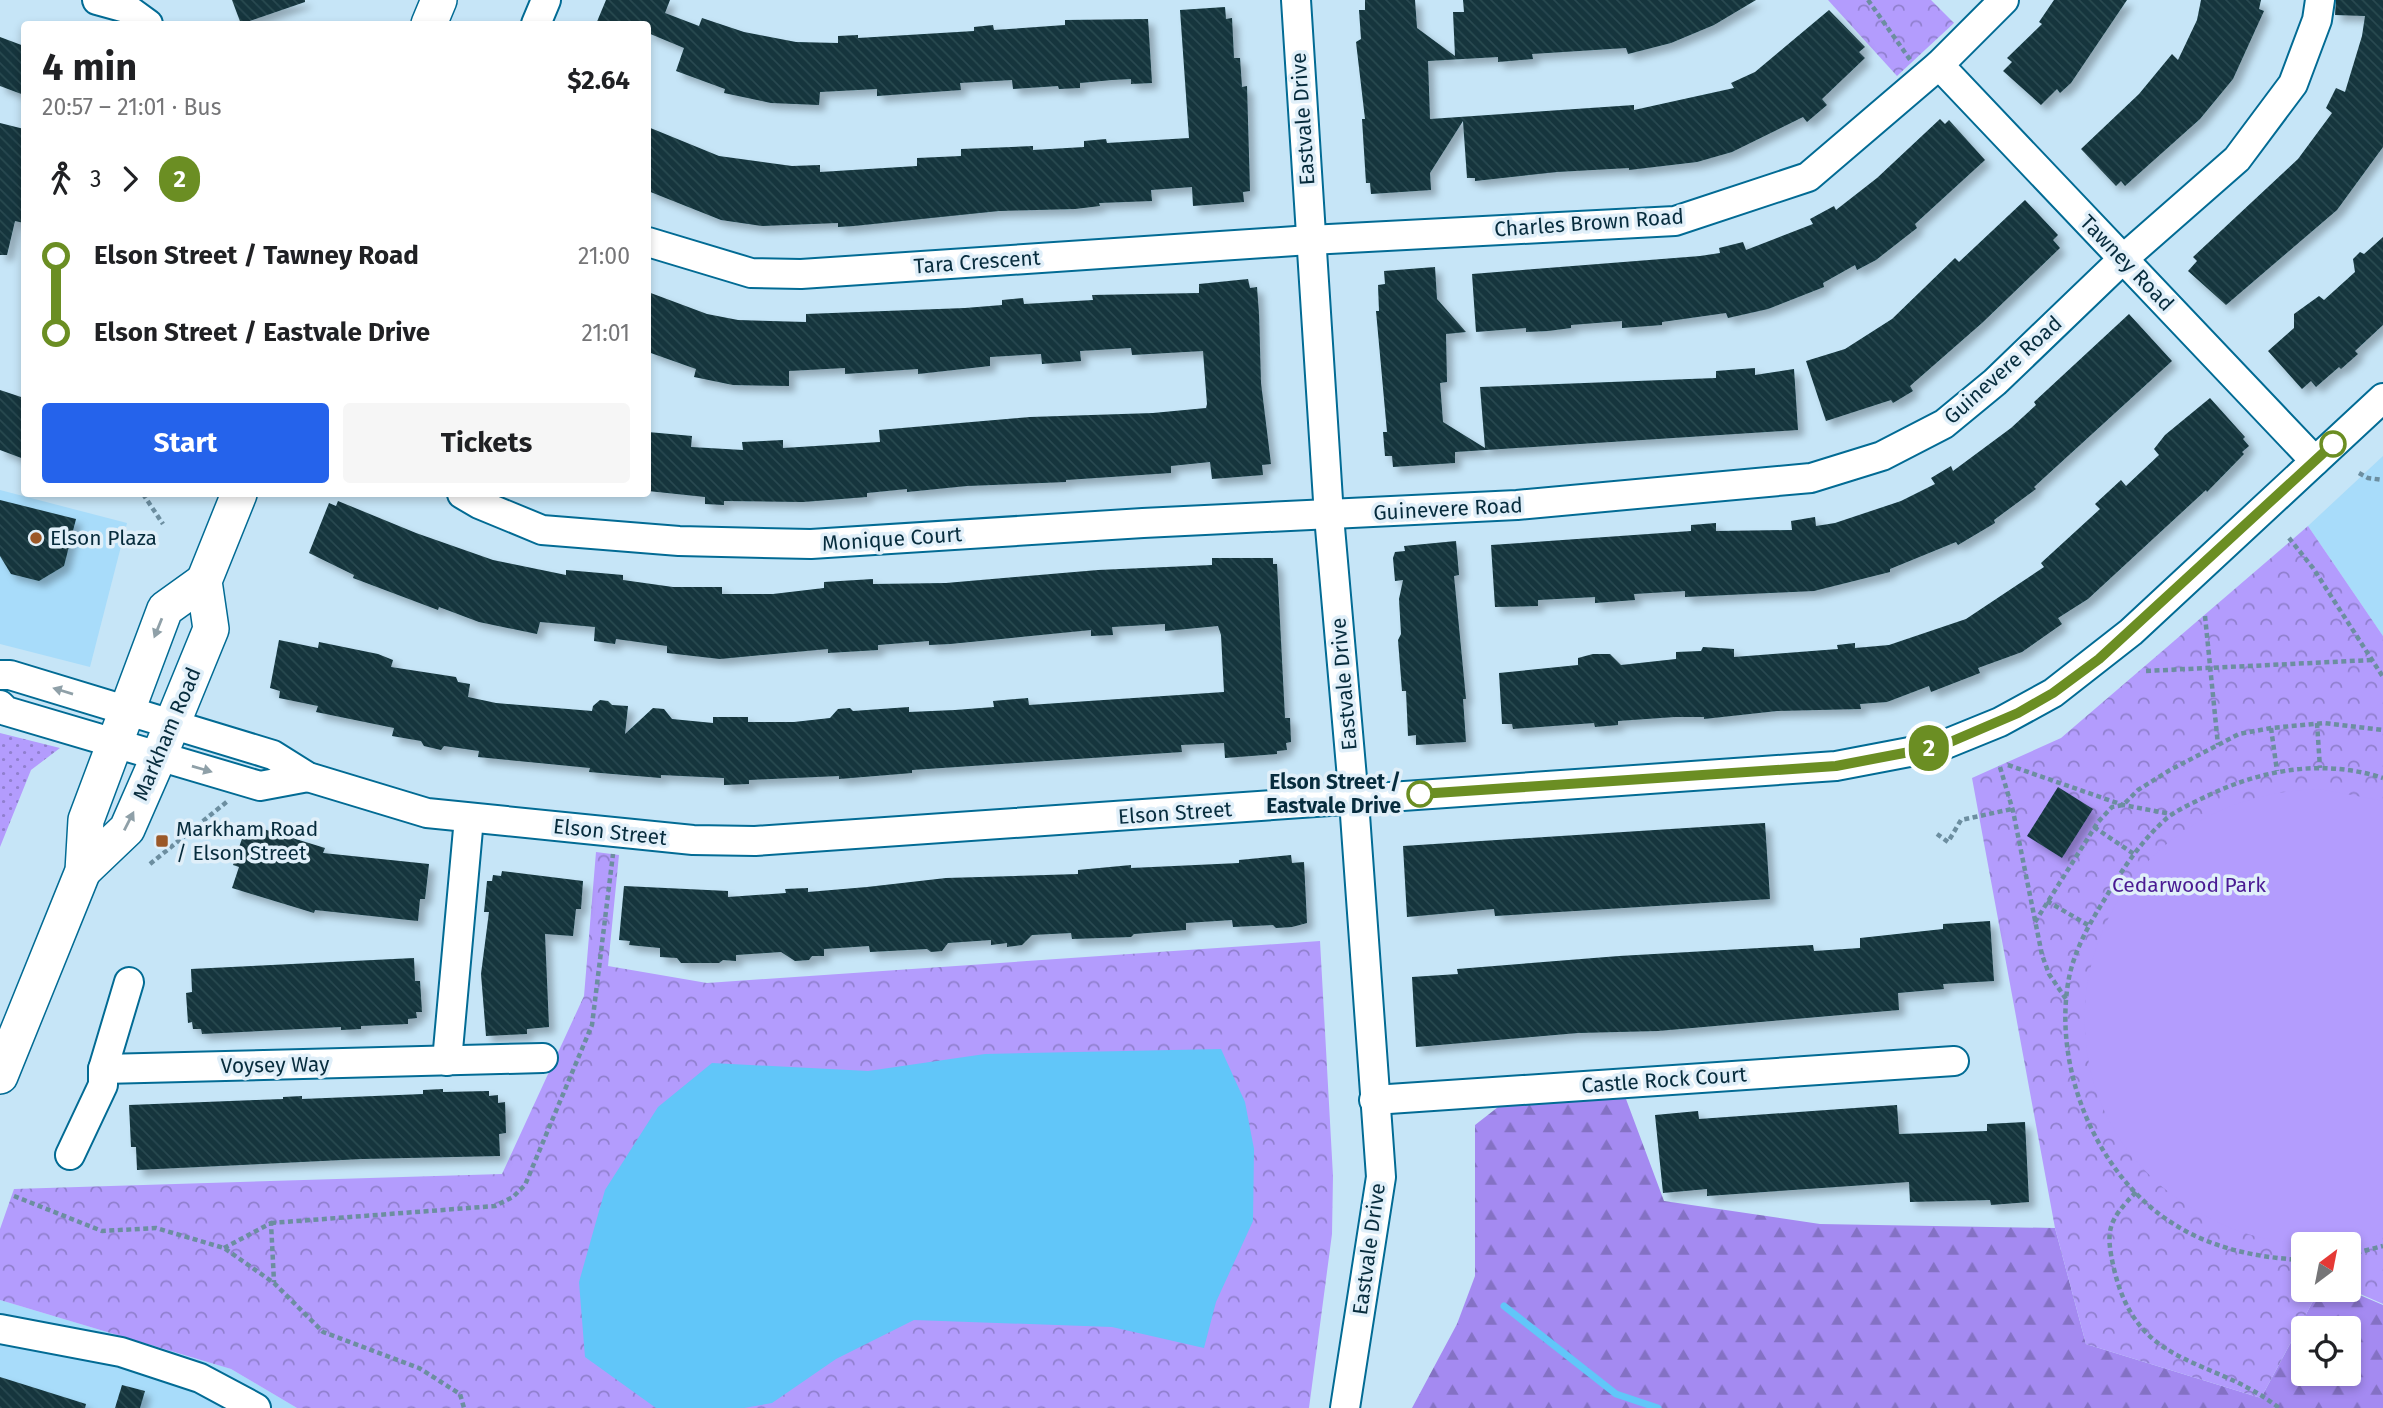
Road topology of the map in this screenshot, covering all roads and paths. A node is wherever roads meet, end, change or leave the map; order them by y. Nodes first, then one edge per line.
1 (97, 0) edge
2 (439, 0) edge
3 (546, 0) edge
4 (1296, 0) edge
5 (1868, 0) edge
6 (2004, 0) edge
7 (2320, 0) edge
8 (144, 21) edge
9 (430, 21) edge
10 (537, 21) edge
11 (1931, 72) junction
12 (1310, 240) junction
13 (651, 243) edge
14 (2123, 259) junction
15 (2383, 398) edge
16 (2315, 461) junction
17 (2359, 473) dead end
18 (2383, 480) edge
19 (145, 497) edge
20 (238, 497) edge
21 (467, 497) edge
22 (1329, 516) junction
23 (163, 524) dead end
24 (2289, 538) dead end
25 (204, 581) junction
26 (2205, 616) dead end
27 (2372, 660) junction
28 (2213, 669) junction
29 (2146, 671) dead end
30 (0, 675) edge
31 (2383, 677) edge
32 (0, 705) edge
33 (125, 710) junction
34 (2317, 723) junction
35 (171, 724) junction
36 (2271, 728) junction
37 (2383, 730) edge
38 (113, 743) junction
39 (2218, 746) junction
40 (159, 756) junction
41 (2008, 765) dead end
42 (2000, 767) dead end
43 (2320, 768) junction
44 (2277, 771) junction
45 (308, 778) junction
46 (2383, 778) edge
47 (232, 798) dead end
48 (1354, 801) junction
49 (2123, 806) junction
50 (2012, 809) junction
51 (2172, 815) junction
52 (469, 818) junction
53 (2094, 827) junction
54 (616, 832) junction
55 (1937, 834) dead end
56 (2134, 854) junction
57 (150, 864) dead end
58 (83, 871) junction
59 (2047, 901) junction
60 (2035, 922) junction
61 (2089, 926) junction
62 (129, 982) dead end
63 (2067, 999) junction
64 (543, 1058) dead end
65 (447, 1061) junction
66 (1954, 1061) dead end
67 (103, 1069) junction
68 (0, 1076) edge
69 (1374, 1100) junction
70 (69, 1155) dead end
71 (2136, 1192) junction
72 (13, 1196) dead end
73 (271, 1223) junction
74 (2383, 1246) edge
75 (224, 1248) junction
76 (2361, 1252) edge
77 (2291, 1259) edge
78 (274, 1283) junction
79 (0, 1329) edge
80 (256, 1408) edge
81 (464, 1408) edge
82 (1345, 1408) edge
83 (2279, 1408) edge

1 - 8 street
2 - 9 main road
3 - 10 street
4 - 12 street, Eastvale Drive
5 - 11 path
6 - 11 street, Charles Brown Road
7 - 14 street, Guinevere Road
11 - 12 street, Charles Brown Road
11 - 14 street, Tawney Road
12 - 13 street, Tara Crescent
12 - 22 street, Eastvale Drive
14 - 16 street, Tawney Road
14 - 22 street, Guinevere Road
15 - 16 street, Elson Street
16 - 48 street, Elson Street
17 - 18 path
19 - 23 path
20 - 25 main road
21 - 22 street, Monique Court
22 - 48 street, Eastvale Drive
24 - 27 path
25 -> 33 main road, Markham Road
25 - 35 main road, Markham Road
26 - 28 path
27 - 28 path
27 - 31 path
28 - 29 path
28 - 39 path
33 -> 30 street, Elson Street
32 - 38 street, Elson Street
33 - 35 street, Elson Street
33 - 38 main road, Markham Road
34 - 36 path
34 - 37 path
34 - 43 path
35 - 40 main road, Markham Road
35 - 45 street, Elson Street
36 - 39 path
36 - 44 path
38 - 40 street, Elson Street
38 - 58 main road, Markham Road
39 - 49 path
40 -> 45 street, Elson Street
58 -> 40 main road, Markham Road
41 - 49 path
42 - 50 path
43 - 44 path
43 - 46 path
44 - 51 path
45 - 52 street, Elson Street
47 - 57 path
48 - 54 street, Elson Street
48 - 69 street, Eastvale Drive
49 - 51 path
49 - 53 path
50 - 55 path
50 - 60 path
51 - 56 path
52 - 54 street, Elson Street
52 - 65 street
53 - 56 path
53 - 59 path
54 - 73 path
56 - 61 path
58 - 68 main road, Markham Road
59 - 60 path
59 - 61 path
60 - 63 path
61 - 63 path
62 - 67 street
63 - 71 path
64 - 65 street, Voysey Way
65 - 67 street, Voysey Way
66 - 69 street, Castle Rock Court
67 - 70 street
69 - 82 street, Eastvale Drive
71 - 77 path
71 - 83 path
72 - 75 path
73 - 75 path
73 - 78 path
74 - 76 path
75 - 78 path
78 - 81 path
79 - 80 street

